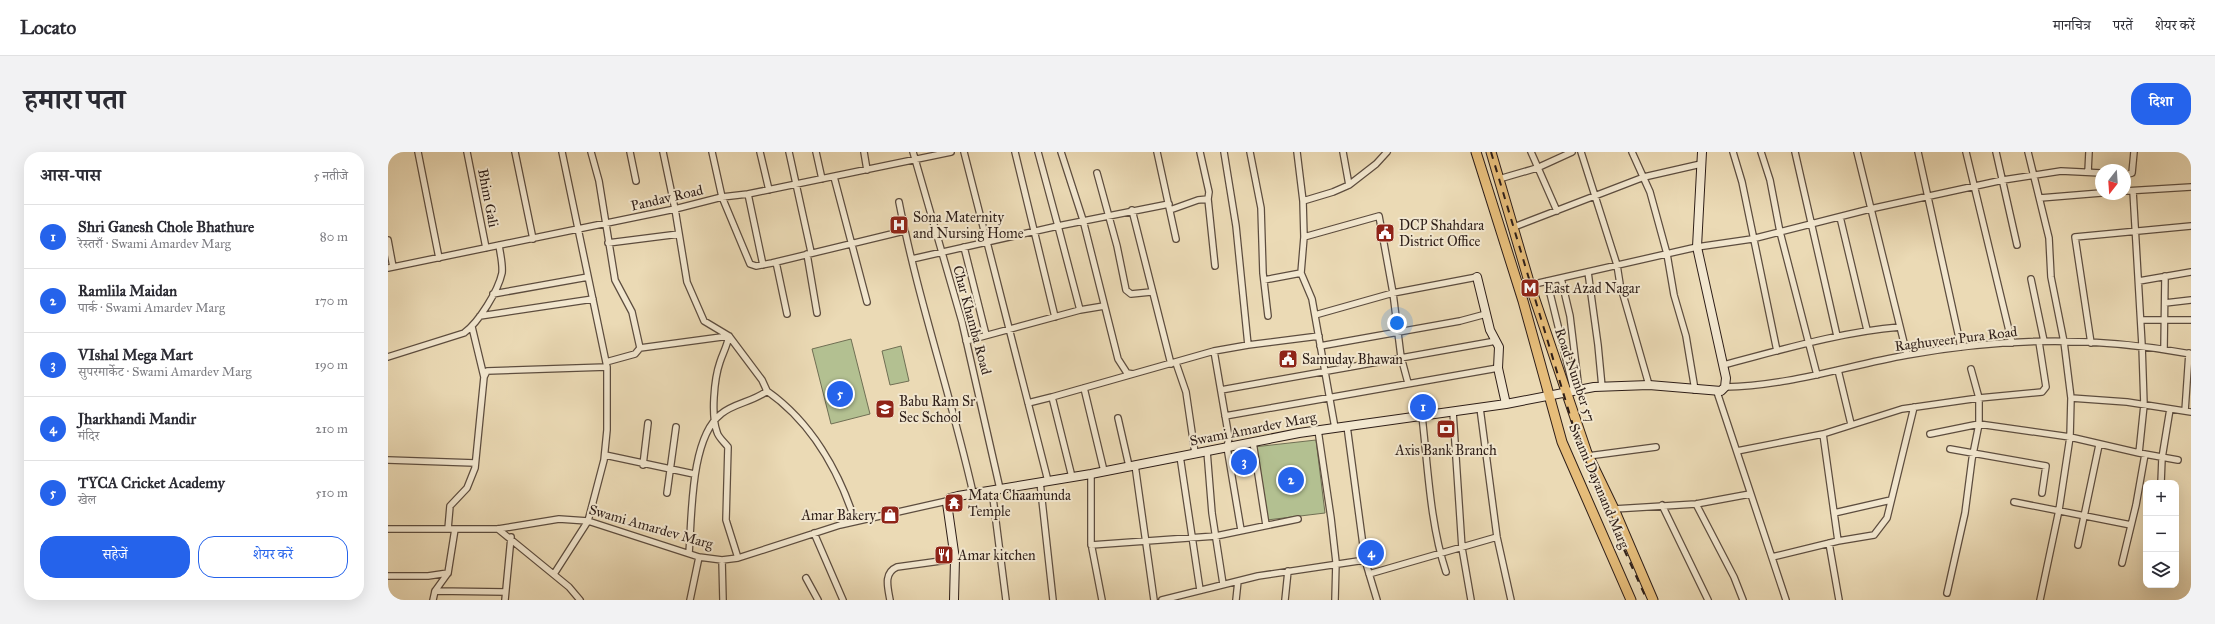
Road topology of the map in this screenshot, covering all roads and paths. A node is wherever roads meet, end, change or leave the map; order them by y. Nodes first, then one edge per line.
1 (418, 152) edge
2 (467, 152) edge
3 (515, 152) edge
4 (562, 152) edge
5 (591, 152) edge
6 (630, 152) edge
7 (663, 152) edge
8 (712, 152) edge
9 (760, 152) edge
10 (789, 152) edge
11 (816, 152) edge
12 (864, 152) edge
13 (913, 152) edge
14 (951, 152) edge
15 (964, 152) edge
16 (1015, 152) edge
17 (1038, 152) edge
18 (1061, 152) edge
19 (1156, 152) edge
20 (1200, 152) edge
21 (1224, 152) edge
22 (1250, 152) edge
23 (1297, 152) edge
24 (1343, 152) edge
25 (1387, 152) edge
26 (1476, 152) edge
27 (1491, 152) edge
28 (1531, 152) edge
29 (1572, 152) edge
30 (1582, 152) edge
31 (1632, 152) edge
32 (1702, 152) edge
33 (1733, 152) edge
34 (1762, 152) edge
35 (1794, 152) edge
36 (1857, 152) edge
37 (1918, 152) edge
38 (1966, 152) edge
39 (1996, 152) edge
40 (2028, 152) edge
41 (2090, 152) edge
42 (2134, 152) edge
43 (915, 160) junction
44 (1701, 164) junction
45 (1537, 168) junction
46 (867, 170) junction
47 (2088, 172) junction
48 (1097, 173) dead end
49 (2095, 173) edge
50 (2131, 173) edge
51 (2035, 175) junction
52 (834, 176) junction
53 (1644, 177) junction
54 (1499, 178) junction
55 (822, 179) junction
56 (2003, 180) junction
57 (636, 181) dead end
58 (796, 184) junction
59 (1349, 184) junction
60 (1974, 186) junction
61 (2191, 187) edge
62 (769, 190) junction
63 (2133, 191) joint
64 (2095, 193) edge
65 (748, 194) junction
66 (1596, 196) junction
67 (1929, 196) junction
68 (722, 197) junction
69 (2040, 198) junction
70 (1208, 200) junction
71 (1303, 200) junction
72 (899, 202) dead end
73 (1170, 207) junction
74 (1870, 209) junction
75 (675, 210) junction
76 (1132, 210) junction
77 (1557, 211) junction
78 (1108, 214) junction
79 (1840, 217) junction
80 (1083, 220) junction
81 (605, 224) junction
82 (1812, 224) junction
83 (1058, 226) junction
84 (2191, 226) edge
85 (1514, 227) junction
86 (578, 229) junction
87 (2136, 230) junction
88 (904, 231) junction
89 (1035, 231) junction
90 (1780, 232) junction
91 (679, 234) junction
92 (1304, 237) junction
93 (1176, 238) dead end
94 (533, 239) junction
95 (1752, 239) junction
96 (388, 240) edge
97 (988, 241) junction
98 (608, 243) junction
99 (852, 244) junction
100 (499, 245) junction
101 (2017, 245) dead end
102 (964, 247) junction
103 (1696, 247) junction
104 (486, 248) junction
105 (809, 253) junction
106 (942, 253) junction
107 (1667, 254) junction
108 (439, 258) junction
109 (912, 259) junction
110 (776, 262) junction
111 (763, 265) junction
112 (1617, 265) junction
113 (1215, 266) dead end
114 (391, 267) edge
115 (1588, 272) junction
116 (2191, 272) edge
117 (1301, 273) junction
118 (2165, 276) junction
119 (588, 277) junction
120 (1477, 277) joint
121 (1562, 278) junction
122 (2031, 279) dead end
123 (1264, 280) junction
124 (2138, 280) junction
125 (1547, 281) junction
126 (1530, 285) junction
127 (1151, 292) junction
128 (1393, 293) junction
129 (492, 294) junction
130 (593, 298) junction
131 (2191, 300) edge
132 (867, 302) dead end
133 (2165, 303) junction
134 (1104, 306) junction
135 (1080, 310) junction
136 (817, 313) dead end
137 (787, 314) dead end
138 (1486, 314) junction
139 (1315, 315) junction
140 (480, 316) junction
141 (1268, 316) dead end
142 (1055, 317) junction
143 (2164, 319) junction
144 (2141, 320) junction
145 (2191, 320) edge
146 (472, 327) junction
147 (1900, 327) junction
148 (1010, 328) junction
149 (1867, 330) junction
150 (1398, 332) junction
151 (986, 335) junction
152 (729, 336) junction
153 (1319, 336) junction
154 (1837, 336) junction
155 (966, 341) junction
156 (1496, 341) junction
157 (2041, 342) junction
158 (2064, 342) junction
159 (1809, 343) junction
160 (2012, 343) junction
161 (2091, 343) junction
162 (1248, 345) junction
163 (2142, 345) junction
164 (1320, 346) junction
165 (1961, 347) junction
166 (640, 348) junction
167 (2164, 349) junction
168 (1777, 350) junction
169 (1214, 351) junction
170 (2190, 353) edge
171 (1907, 355) junction
172 (388, 357) edge
173 (1401, 357) junction
174 (607, 364) junction
175 (1173, 364) junction
176 (1723, 365) junction
177 (1498, 368) junction
178 (1971, 369) dead end
179 (1838, 370) junction
180 (1325, 372) junction
181 (1133, 374) junction
182 (1817, 375) junction
183 (484, 377) junction
184 (1408, 383) junction
185 (1649, 385) junction
186 (1602, 387) junction
187 (1725, 387) junction
188 (1084, 388) junction
189 (1221, 390) junction
190 (1695, 390) junction
191 (767, 391) junction
192 (1573, 392) junction
193 (1717, 392) junction
194 (1329, 396) junction
195 (1549, 396) junction
196 (1052, 397) junction
197 (1979, 398) junction
198 (2071, 398) junction
199 (1028, 403) junction
200 (1506, 404) junction
201 (2144, 404) junction
202 (1914, 407) junction
203 (1480, 408) junction
204 (2170, 409) junction
205 (1452, 412) junction
206 (2188, 412) edge
207 (1225, 416) junction
208 (1422, 416) junction
209 (1118, 418) dead end
210 (715, 420) junction
211 (648, 423) dead end
212 (1851, 424) junction
213 (1979, 424) junction
214 (1347, 426) junction
215 (676, 427) dead end
216 (1335, 428) junction
217 (1318, 430) junction
218 (1823, 434) junction
219 (1930, 434) dead end
220 (2070, 437) junction
221 (1253, 442) junction
222 (2099, 444) junction
223 (1227, 447) junction
224 (1656, 447) dead end
225 (1950, 449) dead end
226 (1207, 451) junction
227 (1737, 451) junction
228 (1195, 453) junction
229 (1973, 453) junction
230 (2142, 454) junction
231 (605, 456) junction
232 (1180, 456) junction
233 (1588, 456) junction
234 (2162, 458) junction
235 (388, 460) edge
236 (2178, 460) dead end
237 (475, 464) junction
238 (643, 465) junction
239 (1132, 466) junction
240 (672, 471) junction
241 (1104, 471) junction
242 (694, 474) junction
243 (1091, 474) junction
244 (1072, 477) junction
245 (2161, 480) edge
246 (1044, 481) junction
247 (996, 489) junction
248 (667, 493) dead end
249 (973, 493) junction
250 (2042, 493) dead end
251 (1750, 494) junction
252 (1891, 500) junction
253 (947, 502) junction
254 (2014, 502) dead end
255 (1696, 504) junction
256 (1662, 505) junction
257 (1614, 510) junction
258 (2059, 510) junction
259 (1834, 513) junction
260 (2084, 515) junction
261 (1298, 520) dead end
262 (588, 521) junction
263 (856, 521) junction
264 (1266, 525) junction
265 (2132, 525) junction
266 (388, 529) edge
267 (448, 529) junction
268 (455, 529) junction
269 (498, 529) junction
270 (1241, 530) junction
271 (814, 533) junction
272 (1216, 536) junction
273 (511, 537) junction
274 (1497, 537) junction
275 (1192, 539) junction
276 (1146, 540) junction
277 (1838, 541) junction
278 (1829, 543) junction
279 (1092, 544) junction
280 (2078, 545) dead end
281 (1462, 548) junction
282 (689, 553) junction
283 (1440, 555) junction
284 (699, 557) junction
285 (1772, 557) junction
286 (738, 558) junction
287 (955, 558) junction
288 (722, 560) junction
289 (1365, 560) junction
290 (2122, 563) dead end
291 (1335, 565) junction
292 (1288, 571) junction
293 (1446, 572) dead end
294 (448, 573) junction
295 (554, 574) junction
296 (1369, 574) junction
297 (388, 576) edge
298 (806, 578) dead end
299 (1238, 581) junction
300 (1223, 584) junction
301 (1200, 590) junction
302 (435, 591) junction
303 (505, 592) junction
304 (1188, 593) junction
305 (1947, 594) dead end
306 (433, 600) edge
307 (505, 600) edge
308 (580, 600) edge
309 (690, 600) edge
310 (723, 600) edge
311 (818, 600) edge
312 (843, 600) edge
313 (890, 600) edge
314 (954, 600) edge
315 (1006, 600) edge
316 (1053, 600) edge
317 (1102, 600) edge
318 (1154, 600) edge
319 (1166, 600) edge
320 (1188, 600) edge
321 (1236, 600) edge
322 (1285, 600) edge
323 (1335, 600) edge
324 (1377, 600) edge
325 (1471, 600) edge
326 (1511, 600) edge
327 (1631, 600) edge
328 (1653, 600) edge
329 (1708, 600) edge
330 (1743, 600) edge
331 (1786, 600) edge
332 (1839, 600) edge
333 (2040, 600) edge

1 - 108 street
2 - 104 street, Bhim Gali
3 - 94 street
4 - 86 street
5 - 81 street
6 - 57 street
7 - 75 street
8 - 68 street
9 - 62 street
10 - 58 street
11 - 55 street
12 - 46 street
13 - 43 street, Char Khamba Road
14 - 43 street, Pandav Road
15 - 97 street
16 - 89 street
17 - 83 street
18 - 80 street
19 - 73 street
20 - 70 street
21 - 162 street
22 - 123 street
23 - 71 street
24 - 59 street
25 - 59 street
26 - 195 main road, Swami Dayanand Marg
27 - 54 main road, Road Number 57
28 - 45 street
29 - 45 street
30 - 66 street
31 - 53 street
32 - 44 street
33 - 95 street
34 - 90 street
35 - 82 street
36 - 74 street
37 - 67 street
38 - 60 street
39 - 56 street
40 - 51 street
41 - 47 street
42 - 50 street
43 - 46 street, Pandav Road
43 - 106 street, Char Khamba Road
44 - 53 street
44 - 103 street
45 - 54 street
45 - 77 street
46 - 52 street, Pandav Road
47 - 49 street
47 - 51 street
48 - 78 street
51 - 56 street
51 - 69 street
52 - 55 street, Pandav Road
52 - 99 street
53 - 66 street
53 - 107 street
54 - 85 main road, Road Number 57
55 - 58 street, Pandav Road
56 - 60 street
56 - 101 street
58 - 62 street, Pandav Road
58 - 105 street
59 - 71 street
60 - 67 street
60 - 160 street
61 - 63 street
62 - 65 street, Pandav Road
63 - 87 street
64 - 69 street
65 - 68 street, Pandav Road
65 - 111 street
66 - 77 street
66 - 112 street
67 - 74 street
67 - 165 street
68 - 75 street, Pandav Road
68 - 111 street
69 - 158 street
70 - 73 street
70 - 113 street
71 - 92 street
72 - 88 street
73 - 76 street
73 - 93 street
74 - 79 street
74 - 147 street
75 - 81 street, Pandav Road
75 - 91 street
76 - 78 street
76 - 127 street
77 - 85 street
78 - 80 street
78 - 127 street
79 - 82 street
79 - 149 street
80 - 83 street
80 - 134 street
81 - 86 street, Pandav Road
81 - 98 street
82 - 90 street
82 - 154 street
83 - 89 street
83 - 135 street
84 - 87 street
85 - 126 main road, Road Number 57
86 - 94 street, Pandav Road
86 - 119 street
87 - 124 street
87 - 161 street
88 - 99 street
88 - 109 street
89 - 97 street
89 - 142 street
90 - 95 street
90 - 159 street
91 - 98 street
91 - 152 street
92 - 117 street
92 - 128 street
94 - 100 street, Pandav Road
95 - 103 street
95 - 168 street
96 - 114 street
97 - 102 street
97 - 148 street
98 - 166 street
99 - 105 street
99 - 132 street
100 - 104 street, Pandav Road
100 - 129 street
102 - 106 street
102 - 151 street
103 - 107 street
103 - 176 street
104 - 108 street, Pandav Road
105 - 110 street
105 - 136 street
106 - 109 street
106 - 155 street, Char Khamba Road
107 - 112 street
107 - 190 street
108 - 114 street, Pandav Road
109 - 249 street
110 - 111 street
110 - 137 street
112 - 115 street
112 - 185 street
115 - 121 street
115 - 186 street
116 - 118 street
117 - 123 street
117 - 139 street
118 - 124 street
118 - 133 street
119 - 129 street
119 - 130 street
120 - 128 street
120 - 138 street
121 - 125 street
121 - 192 street
122 - 157 street
123 - 141 street
124 - 144 street
125 - 126 street
125 - 192 street
126 - 192 main road, Road Number 57
127 - 175 street
128 - 139 street
128 - 150 street
129 - 140 street
130 - 140 street
130 - 174 street
131 - 133 street
133 - 143 street
134 - 135 street
134 - 181 street
135 - 142 street
138 - 150 street
138 - 156 street
139 - 153 street
140 - 146 street
142 - 148 street
143 - 144 street
143 - 145 street
143 - 167 street
144 - 163 street
146 - 172 street
146 - 183 street
147 - 149 street
147 - 171 street
148 - 151 street
148 - 199 street
149 - 154 street
150 - 164 street
150 - 173 street
151 - 155 street
152 - 166 street
152 - 191 street
152 - 210 street
153 - 162 street
153 - 164 street
154 - 159 street
155 - 247 street, Char Khamba Road
156 - 173 street
156 - 177 street
157 - 158 street, Raghuveer Pura Road
157 - 160 street, Raghuveer Pura Road
157 - 197 street
158 - 161 street, Raghuveer Pura Road
158 - 198 street
159 - 168 street
159 - 182 street
160 - 165 street, Raghuveer Pura Road
161 - 163 street, Raghuveer Pura Road
162 - 169 street
163 - 167 street, Raghuveer Pura Road
163 - 201 street
164 - 180 street
165 - 171 street, Raghuveer Pura Road
166 - 174 street
167 - 170 street, Raghuveer Pura Road
168 - 176 street
169 - 175 street
169 - 189 street
170 - 206 street
171 - 179 street, Raghuveer Pura Road
173 - 180 street
173 - 184 street
174 - 183 street
174 - 231 street
175 - 181 street
175 - 228 street
176 - 187 street
177 - 184 street
177 - 200 street
178 - 197 street
179 - 182 street, Raghuveer Pura Road
179 - 212 street
180 - 189 street
180 - 194 street
181 - 188 street
182 - 187 street, Raghuveer Pura Road
183 - 237 street
184 - 194 street
185 - 186 street
185 - 190 street
186 - 192 street
187 - 193 street
188 - 196 street
188 - 241 street
189 - 207 street
190 - 193 street
191 - 210 street
191 - 263 street
192 - 195 street, Swami Amardev Marg
192 - 233 main road, Road Number 57
193 - 227 street
194 - 207 street
194 - 216 street
195 - 200 street, Swami Amardev Marg
195 - 327 main road, Swami Dayanand Marg
196 - 199 street
196 - 244 street
197 - 202 street
197 - 213 street
198 - 201 street
198 - 220 street
199 - 246 street
200 - 203 street, Swami Amardev Marg
201 - 204 street
201 - 230 street
202 - 212 street
202 - 252 street
203 - 205 street, Swami Amardev Marg
203 - 274 street
204 - 206 street
204 - 234 street
205 - 208 street, Swami Amardev Marg
205 - 281 street
207 - 223 street
208 - 214 street, Swami Amardev Marg
208 - 283 street
209 - 239 street
210 - 242 street
210 - 286 street
211 - 238 street
212 - 218 street
213 - 219 street
213 - 220 street
213 - 229 street
214 - 216 street, Swami Amardev Marg
214 - 289 street
215 - 240 street
216 - 217 street, Swami Amardev Marg
217 - 221 street, Swami Amardev Marg
217 - 291 street
218 - 227 street
218 - 259 street
220 - 222 street
220 - 258 street
221 - 223 street, Swami Amardev Marg
221 - 264 street
222 - 230 street
222 - 260 street
223 - 226 street, Swami Amardev Marg
223 - 270 street
224 - 233 street
225 - 229 street
226 - 228 street, Swami Amardev Marg
226 - 272 street
227 - 251 street
228 - 232 street, Swami Amardev Marg
229 - 250 street
229 - 305 street
230 - 234 street
230 - 265 street
231 - 238 street
231 - 262 street
232 - 239 street, Swami Amardev Marg
232 - 275 street
233 - 257 main road, Road Number 57
234 - 236 street
234 - 245 street
235 - 237 street
237 - 267 street
238 - 240 street
239 - 241 street, Swami Amardev Marg
239 - 276 street
240 - 242 street
240 - 248 street
241 - 243 street, Swami Amardev Marg
242 - 282 street
243 - 244 street, Swami Amardev Marg
243 - 279 street
244 - 246 street, Swami Amardev Marg
246 - 247 street, Swami Amardev Marg
246 - 316 street
247 - 249 street, Swami Amardev Marg
247 - 315 street, Char Khamba Road
249 - 253 street, Swami Amardev Marg
251 - 255 street
251 - 285 street
252 - 259 street
252 - 277 street
253 - 263 street, Swami Amardev Marg
253 - 287 street
254 - 258 street
255 - 256 street
255 - 330 street
256 - 257 street
256 - 329 street
257 - 328 main road, Road Number 57
258 - 260 street
258 - 333 street
259 - 277 street
260 - 265 street
260 - 280 street
261 - 264 street
262 - 269 street, Swami Amardev Marg
262 - 282 street, Swami Amardev Marg
262 - 295 street
263 - 271 street, Swami Amardev Marg
264 - 270 street
265 - 290 street
266 - 267 street, Swami Amardev Marg
267 - 268 street, Swami Amardev Marg
268 - 269 street, Swami Amardev Marg
268 - 294 street
269 - 273 street
270 - 272 street
271 - 286 street, Swami Amardev Marg
271 - 312 street
272 - 275 street
272 - 300 street
273 - 295 street
273 - 303 street
274 - 281 street
274 - 326 street
275 - 276 street
275 - 301 street
276 - 279 street
276 - 318 street
277 - 278 street
278 - 285 street
278 - 332 street
279 - 317 street
281 - 283 street
281 - 325 street
282 - 284 street, Swami Amardev Marg
283 - 293 street
283 - 296 street
284 - 288 street, Swami Amardev Marg
284 - 309 street
285 - 331 street
286 - 288 street, Swami Amardev Marg
287 - 313 street
287 - 314 street
288 - 310 street
289 - 291 street
289 - 296 street
291 - 292 street
291 - 323 street
292 - 299 street
292 - 322 street
294 - 297 street
294 - 302 street
295 - 308 street
296 - 324 street
298 - 311 street
299 - 300 street
299 - 321 street
300 - 301 street
301 - 304 street
302 - 303 street
302 - 306 street
303 - 307 street
304 - 319 street
304 - 320 street

